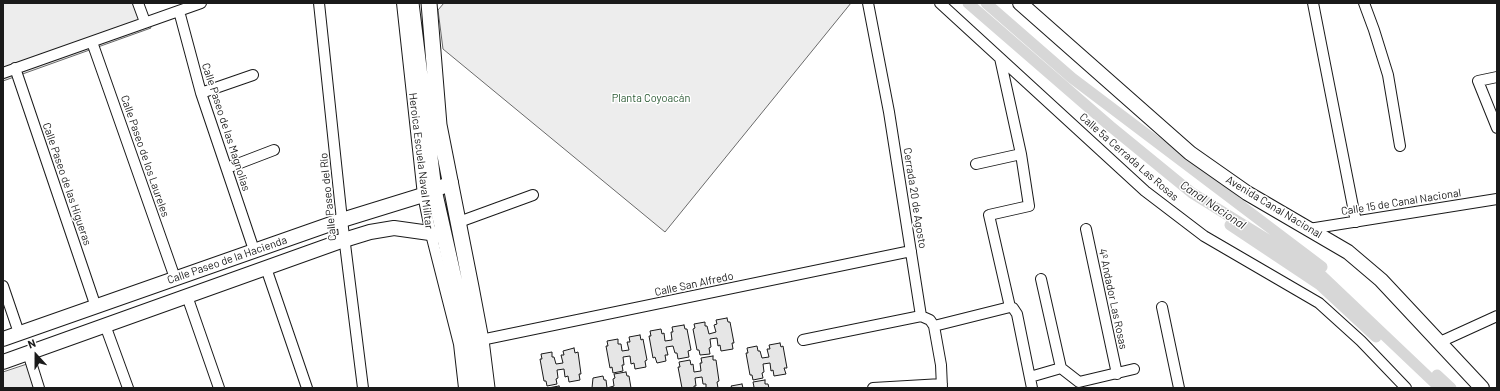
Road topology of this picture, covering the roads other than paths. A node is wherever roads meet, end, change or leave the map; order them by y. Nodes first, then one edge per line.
1 (138, 3) edge
2 (201, 3) edge
3 (319, 3) edge
4 (402, 3) edge
5 (411, 3) edge
6 (429, 3) edge
7 (940, 3) edge
8 (1020, 3) edge
9 (1312, 3) edge
10 (1364, 3) edge
11 (868, 4) edge
12 (178, 11) junction
13 (145, 22) junction
14 (92, 42) junction
15 (1000, 58) junction
16 (15, 68) junction
17 (3, 73) edge
18 (253, 75) dead end
19 (1497, 77) edge
20 (201, 93) junction
21 (1497, 128) edge
22 (1400, 146) dead end
23 (274, 150) dead end
24 (1021, 154) junction
25 (976, 164) dead end
26 (227, 168) junction
27 (451, 183) junction
28 (429, 193) junction
29 (533, 195) dead end
30 (1497, 199) edge
31 (342, 220) junction
32 (459, 222) junction
33 (1356, 222) junction
34 (1086, 229) dead end
35 (1309, 229) junction
36 (437, 234) junction
37 (344, 240) junction
38 (254, 250) junction
39 (911, 251) junction
40 (266, 268) junction
41 (199, 270) junction
42 (175, 278) junction
43 (1041, 279) dead end
44 (3, 286) edge
45 (154, 286) junction
46 (206, 289) junction
47 (187, 296) junction
48 (160, 305) junction
49 (96, 306) junction
50 (1162, 307) dead end
51 (1013, 310) junction
52 (921, 316) junction
53 (1497, 316) edge
54 (105, 325) junction
55 (934, 326) junction
56 (19, 333) junction
57 (3, 339) edge
58 (481, 340) junction
59 (803, 340) dead end
60 (1440, 342) junction
61 (28, 353) junction
62 (3, 362) edge
63 (1061, 368) junction
64 (1134, 369) dead end
65 (1117, 374) junction
66 (1030, 377) junction
67 (942, 386) edge
68 (1179, 387) edge
69 (39, 388) edge
70 (128, 388) edge
71 (219, 388) edge
72 (307, 388) edge
73 (363, 388) edge
74 (464, 388) edge
75 (472, 388) edge
76 (487, 388) edge
77 (873, 388) edge
78 (1032, 388) edge
79 (1406, 388) edge
80 (1482, 388) edge

1 - 13 street
2 - 12 street
3 - 31 street, Calle Paseo del Río
4 - 28 street, Heroica Escuela Naval Militar
5 - 28 main road, Heroica Escuela Naval Militar
6 - 27 main road, Heroica Escuela Naval Militar
7 - 15 street, Calle 5a Cerrada Las Rosas
8 - 35 street, Avenida Canal Nacional
9 - 33 street
10 - 22 street
11 - 39 street, Cerrada 20 de Agosto
12 - 13 street
12 - 20 street, Calle Paseo de las Magnolias
13 - 14 street
14 - 16 street
14 - 42 street, Calle Paseo de los Laureles
15 - 24 street
15 - 79 street, Calle 5a Cerrada Las Rosas
16 - 17 street
16 - 49 street, Calle Paseo de las Higueras
18 - 20 street
19 - 21 street
20 - 26 street, Calle Paseo de las Magnolias
23 - 26 street
24 - 25 street
24 - 51 street
26 - 38 street, Calle Paseo de las Magnolias
27 - 28 street, Calle Paseo de la Hacienda
27 - 32 main road, Heroica Escuela Naval Militar
28 - 31 street, Calle Paseo de la Hacienda
28 - 36 main road, Heroica Escuela Naval Militar
29 - 32 street
30 - 33 street, Calle 15 de Canal Nacional
31 - 37 street, Calle Paseo del Río
31 - 38 street, Calle Paseo de la Hacienda
32 - 58 main road, Heroica Escuela Naval Militar
33 - 35 street, Calle 15 de Canal Nacional
34 - 65 street, 4º Andador Las Rosas
35 - 60 street, Avenida Canal Nacional
36 - 37 street, Calle Paseo de la Hacienda
36 - 74 street, Heroica Escuela Naval Militar
36 - 75 main road, Heroica Escuela Naval Militar
37 - 40 street, Calle Paseo de la Hacienda
37 - 73 street, Calle Paseo del Río
38 - 41 street, Calle Paseo de la Hacienda
39 - 52 street, Cerrada 20 de Agosto
39 - 58 street, Calle San Alfredo
40 - 46 street, Calle Paseo de la Hacienda
40 - 72 street
41 - 42 street, Calle Paseo de la Hacienda
41 - 46 street
42 - 45 street, Calle Paseo de la Hacienda
43 - 63 street
44 - 56 street
45 - 48 street
45 - 49 street, Calle Paseo de la Hacienda
46 - 47 street, Calle Paseo de la Hacienda
47 - 48 street, Calle Paseo de la Hacienda
47 - 71 street
48 - 54 street, Calle Paseo de la Hacienda
49 - 56 street, Calle Paseo de la Hacienda
50 - 68 street
51 - 55 street
51 - 66 street
52 - 55 street
52 - 59 street
53 - 60 street
54 - 61 street, Calle Paseo de la Hacienda
54 - 70 street
55 - 67 street
56 - 57 street, Calle Paseo de la Hacienda
58 - 76 main road, Heroica Escuela Naval Militar
60 - 80 street, Avenida Canal Nacional
61 - 62 street, Calle Paseo de la Hacienda
61 - 69 street
63 - 65 street
63 - 66 street
64 - 65 street
66 - 78 street
67 - 77 street

